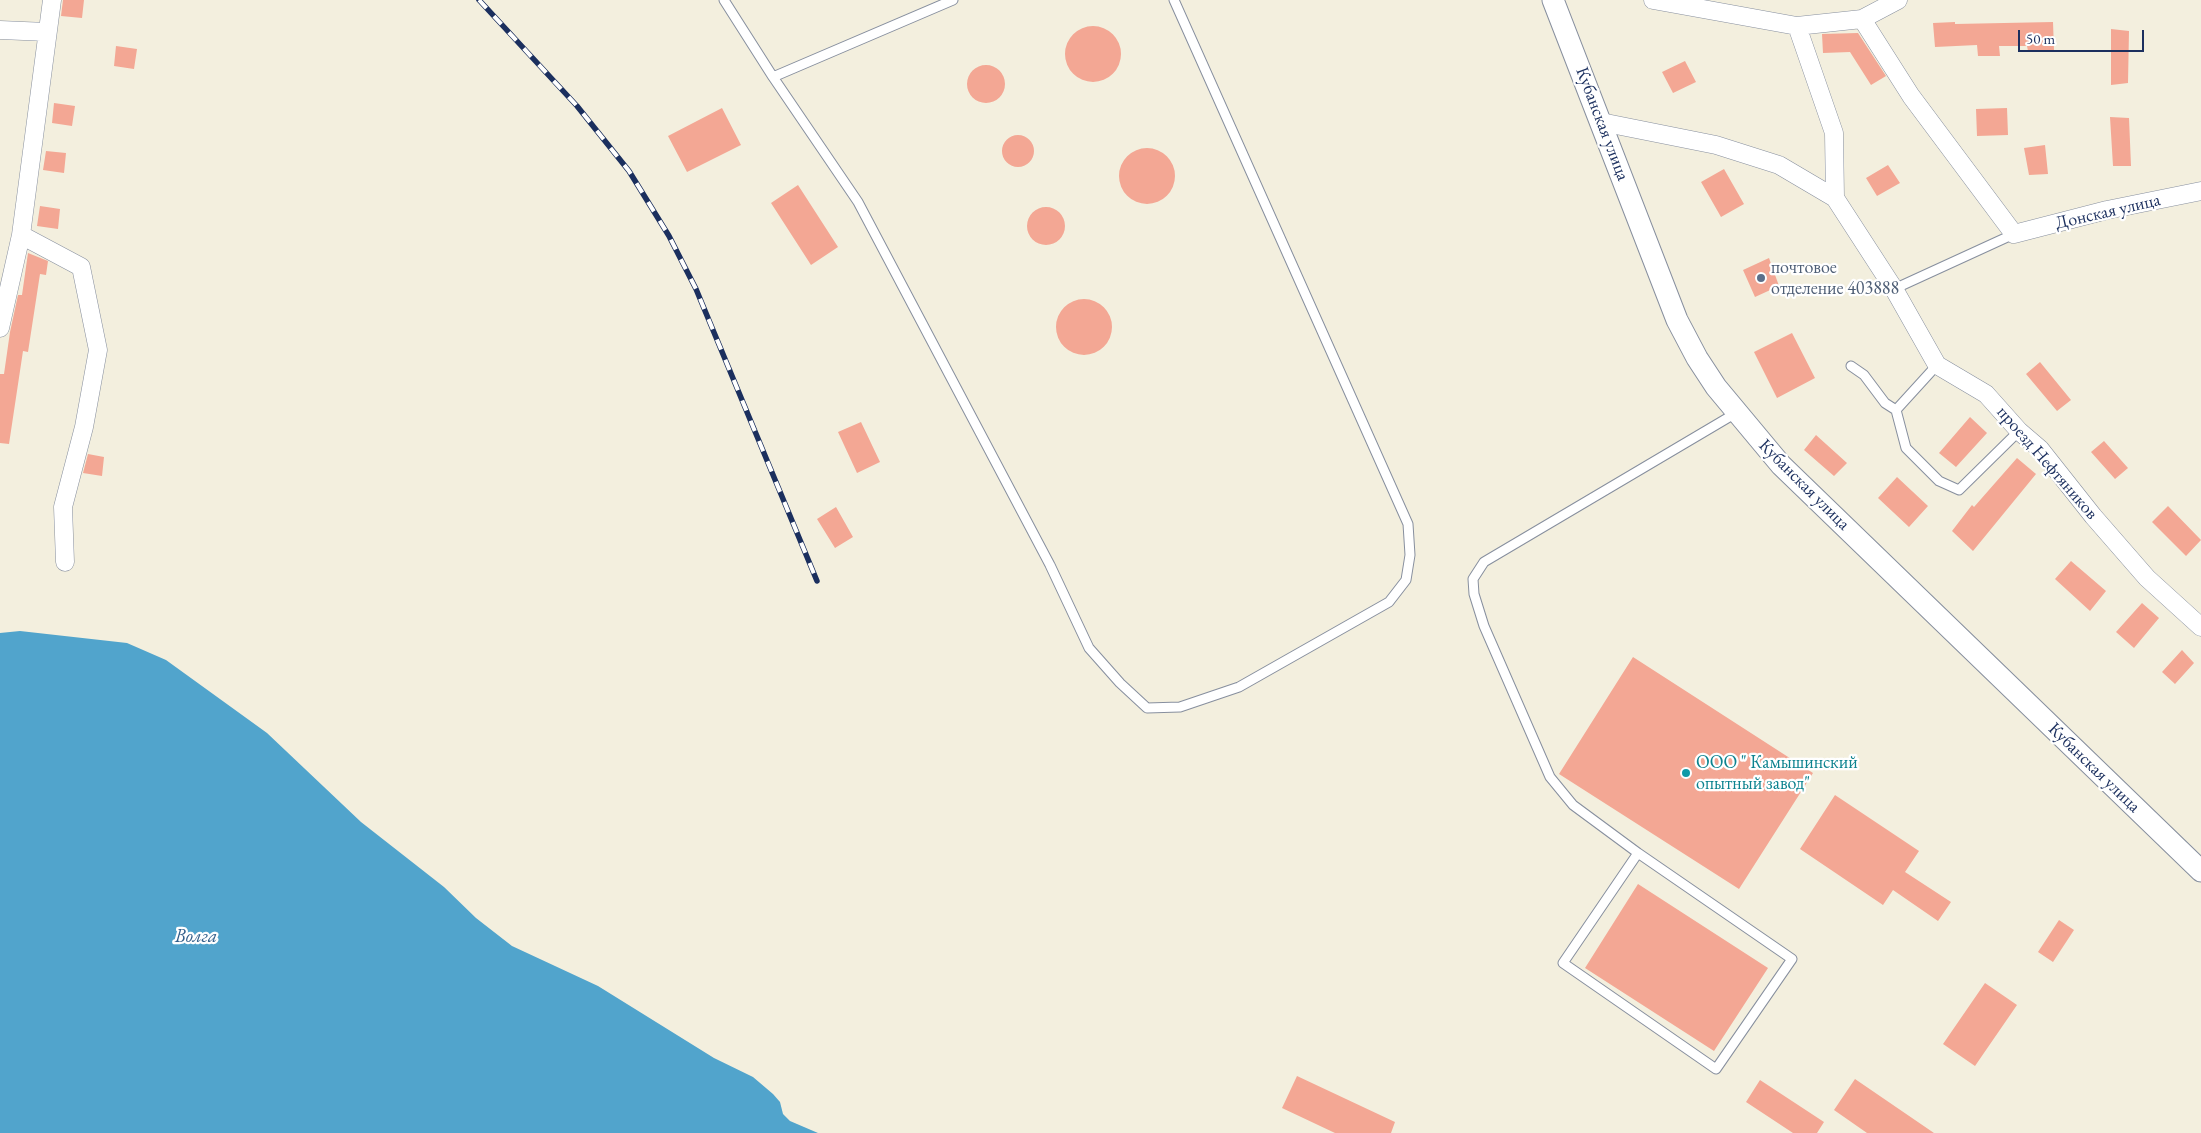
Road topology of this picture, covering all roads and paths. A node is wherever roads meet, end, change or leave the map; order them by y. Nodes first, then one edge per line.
1 (52, 0) edge
2 (724, 0) edge
3 (953, 0) edge
4 (1174, 0) edge
5 (1553, 0) edge
6 (1653, 0) edge
7 (1898, 0) edge
8 (1862, 19) junction
9 (1797, 26) junction
10 (0, 30) edge
11 (47, 32) junction
12 (773, 77) junction
13 (1601, 122) junction
14 (2201, 191) edge
15 (1835, 198) junction
16 (2014, 234) junction
17 (21, 235) junction
18 (1894, 289) junction
19 (0, 328) edge
20 (1937, 365) junction
21 (1850, 366) dead end
22 (1896, 410) junction
23 (1736, 413) junction
24 (2019, 431) junction
25 (65, 562) dead end
26 (2201, 627) edge
27 (1638, 853) junction
28 (2201, 871) edge

1 - 11 street
2 - 12 lane
3 - 12 lane
4 - 12 lane
5 - 13 street, Кубанская улица
6 - 9 street
7 - 8 street
8 - 9 street
8 - 16 street
9 - 15 street
10 - 11 street
11 - 17 street
13 - 15 street, проезд Нефтяников
13 - 23 street, Кубанская улица
14 - 16 street, Донская улица
15 - 18 street, проезд Нефтяников
16 - 18 lane
17 - 19 street
17 - 25 street
18 - 20 street, проезд Нефтяников
20 - 22 lane
20 - 24 street, проезд Нефтяников
21 - 22 lane
22 - 24 lane
23 - 27 lane
23 - 28 street, Кубанская улица
24 - 26 street, проезд Нефтяников
27 - 27 lane

